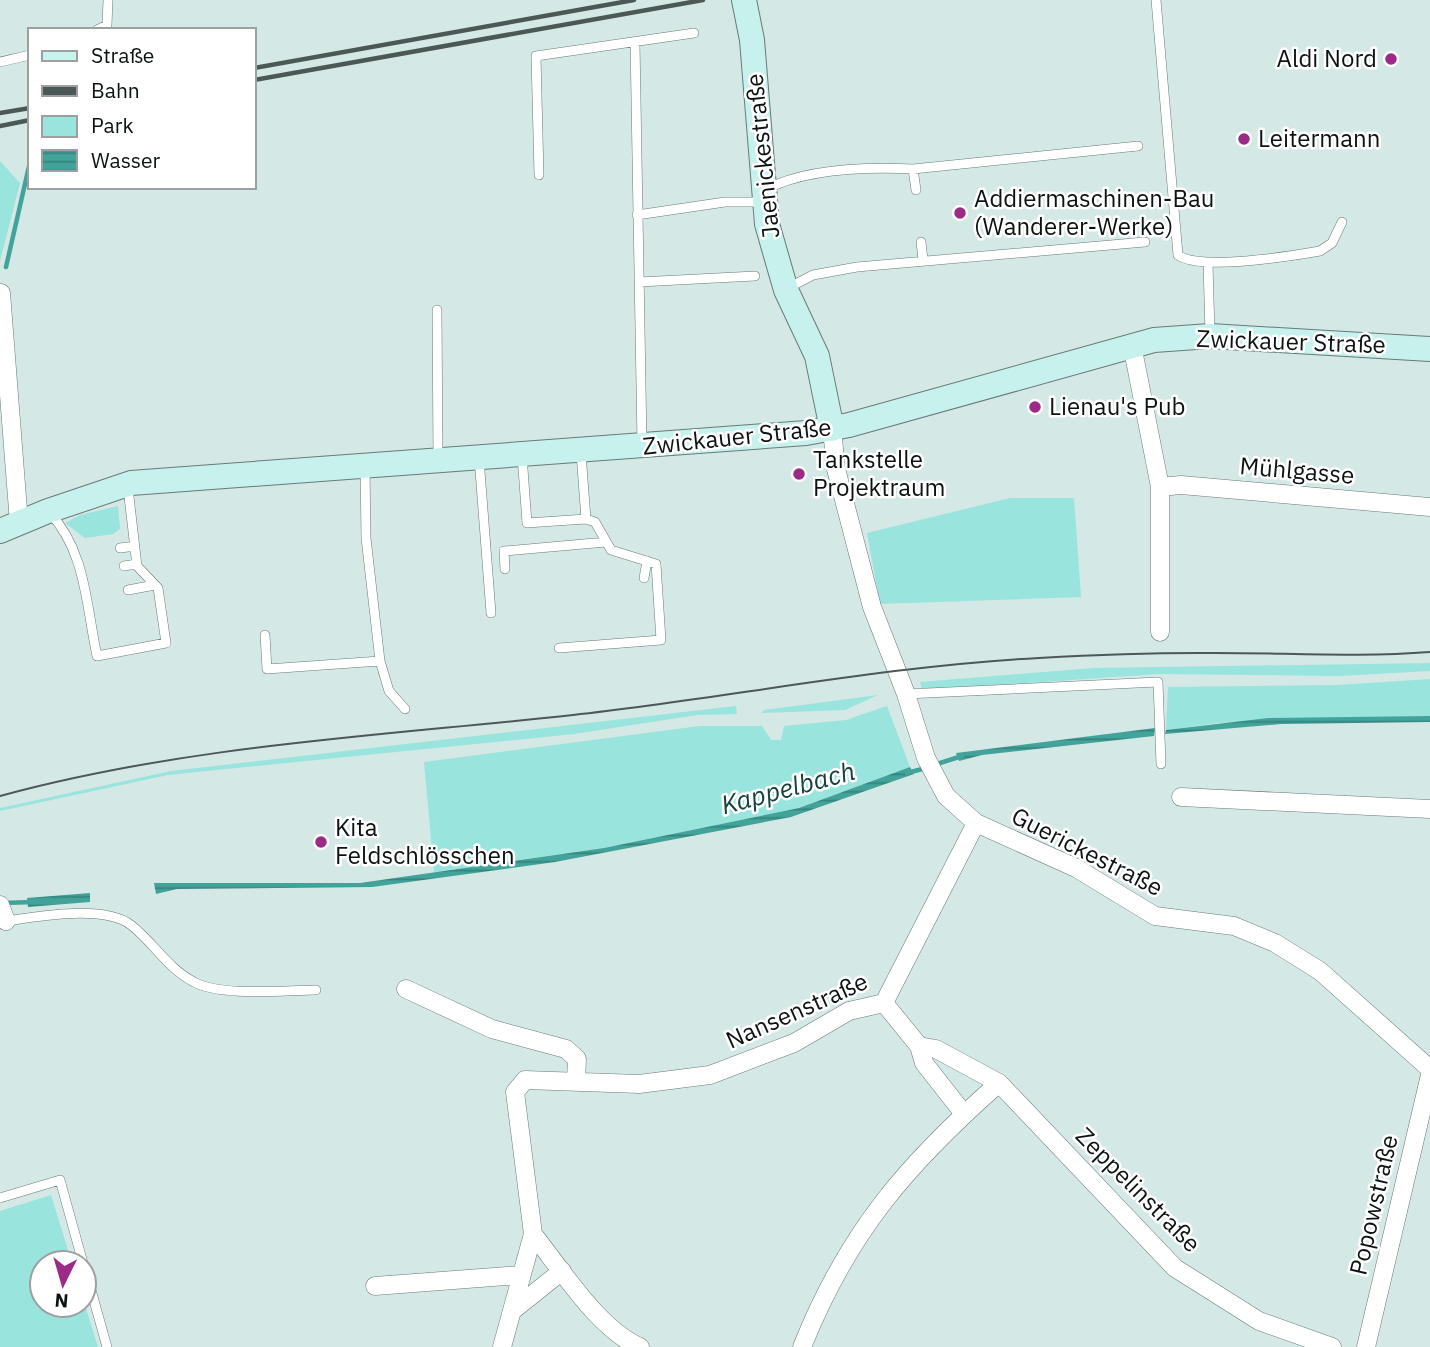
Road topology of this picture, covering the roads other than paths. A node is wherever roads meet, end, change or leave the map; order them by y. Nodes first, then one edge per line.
1 (108, 0) edge
2 (744, 0) edge
3 (1156, 0) edge
4 (101, 28) edge
5 (694, 33) dead end
6 (635, 42) junction
7 (28, 55) edge
8 (0, 62) edge
9 (1138, 146) dead end
10 (913, 169) junction
11 (539, 175) dead end
12 (916, 190) dead end
13 (763, 197) junction
14 (637, 215) junction
15 (1342, 222) dead end
16 (1145, 242) dead end
17 (921, 243) dead end
18 (923, 260) junction
19 (1208, 262) junction
20 (755, 276) dead end
21 (639, 282) junction
22 (786, 290) junction
23 (1, 293) edge
24 (437, 310) dead end
25 (1210, 336) junction
26 (1132, 345) junction
27 (1430, 349) edge
28 (832, 429) junction
29 (642, 447) junction
30 (581, 451) junction
31 (522, 455) junction
32 (479, 457) junction
33 (438, 460) junction
34 (365, 465) junction
35 (128, 484) junction
36 (1160, 486) junction
37 (1430, 507) edge
38 (48, 511) junction
39 (586, 519) junction
40 (10, 527) edge
41 (606, 542) junction
42 (135, 546) junction
43 (120, 548) dead end
44 (647, 561) junction
45 (137, 564) junction
46 (124, 566) dead end
47 (505, 569) dead end
48 (645, 578) dead end
49 (155, 585) junction
50 (128, 590) dead end
51 (491, 613) dead end
52 (1160, 632) dead end
53 (265, 635) dead end
54 (559, 648) dead end
55 (380, 661) junction
56 (906, 694) junction
57 (405, 709) dead end
58 (1161, 764) dead end
59 (1181, 797) dead end
60 (1430, 809) edge
61 (976, 824) junction
62 (2, 916) edge
63 (406, 989) dead end
64 (316, 990) dead end
65 (884, 1003) junction
66 (919, 1046) junction
67 (1430, 1069) edge
68 (1430, 1075) edge
69 (576, 1080) junction
70 (999, 1083) junction
71 (964, 1114) junction
72 (0, 1198) edge
73 (533, 1234) junction
74 (80, 1249) edge
75 (562, 1271) junction
76 (520, 1275) junction
77 (375, 1286) dead end
78 (512, 1311) junction
79 (98, 1315) edge
80 (107, 1347) edge
81 (502, 1347) edge
82 (640, 1347) edge
83 (802, 1347) edge
84 (1332, 1347) edge
85 (1366, 1347) edge

1 - 4 lane
2 - 13 main road, Jaenickestraße
3 - 19 lane
5 - 6 lane
6 - 11 lane
6 - 14 lane
7 - 8 lane
9 - 10 lane
10 - 12 lane
10 - 13 lane
13 - 14 lane
13 - 22 main road, Jaenickestraße
14 - 21 lane
15 - 19 lane
16 - 18 lane
17 - 18 lane
18 - 22 lane
19 - 25 lane
20 - 21 lane
21 - 29 lane
22 - 28 main road, Jaenickestraße
23 - 40 street
24 - 33 lane
25 - 26 main road, Zwickauer Straße
25 - 27 main road, Zwickauer Straße
26 - 28 main road, Zwickauer Straße
26 - 36 street
28 - 29 main road, Zwickauer Straße
28 - 56 street, Guerickestraße
29 - 30 main road, Zwickauer Straße
30 - 31 main road, Zwickauer Straße
30 - 39 lane
31 - 32 main road, Zwickauer Straße
31 - 39 lane
32 - 33 main road, Zwickauer Straße
32 - 51 lane
33 - 34 main road, Zwickauer Straße
34 - 35 main road, Zwickauer Straße
34 - 55 lane
35 - 38 main road, Zwickauer Straße
35 - 42 lane
36 - 37 street, Mühlgasse
36 - 52 street
38 - 40 main road, Zwickauer Straße
38 - 49 lane
39 - 41 lane
41 - 44 lane
41 - 47 lane
42 - 43 lane
42 - 45 lane
44 - 48 lane
44 - 54 lane
45 - 46 lane
45 - 49 lane
49 - 50 lane
53 - 55 lane
55 - 57 lane
56 - 58 lane
56 - 61 street, Guerickestraße
59 - 60 street
61 - 65 street, Nansenstraße
61 - 67 street, Guerickestraße
62 - 64 lane
63 - 69 street
65 - 66 street
65 - 69 street, Nansenstraße
66 - 70 street, Zeppelinstraße
66 - 71 street
68 - 85 street, Popowstraße
69 - 73 street, Nansenstraße
70 - 71 street
70 - 84 street, Zeppelinstraße
71 - 83 street
72 - 74 lane
73 - 75 street
73 - 76 street
75 - 78 street
75 - 82 street
76 - 77 street
76 - 78 street
78 - 81 street
79 - 80 lane

